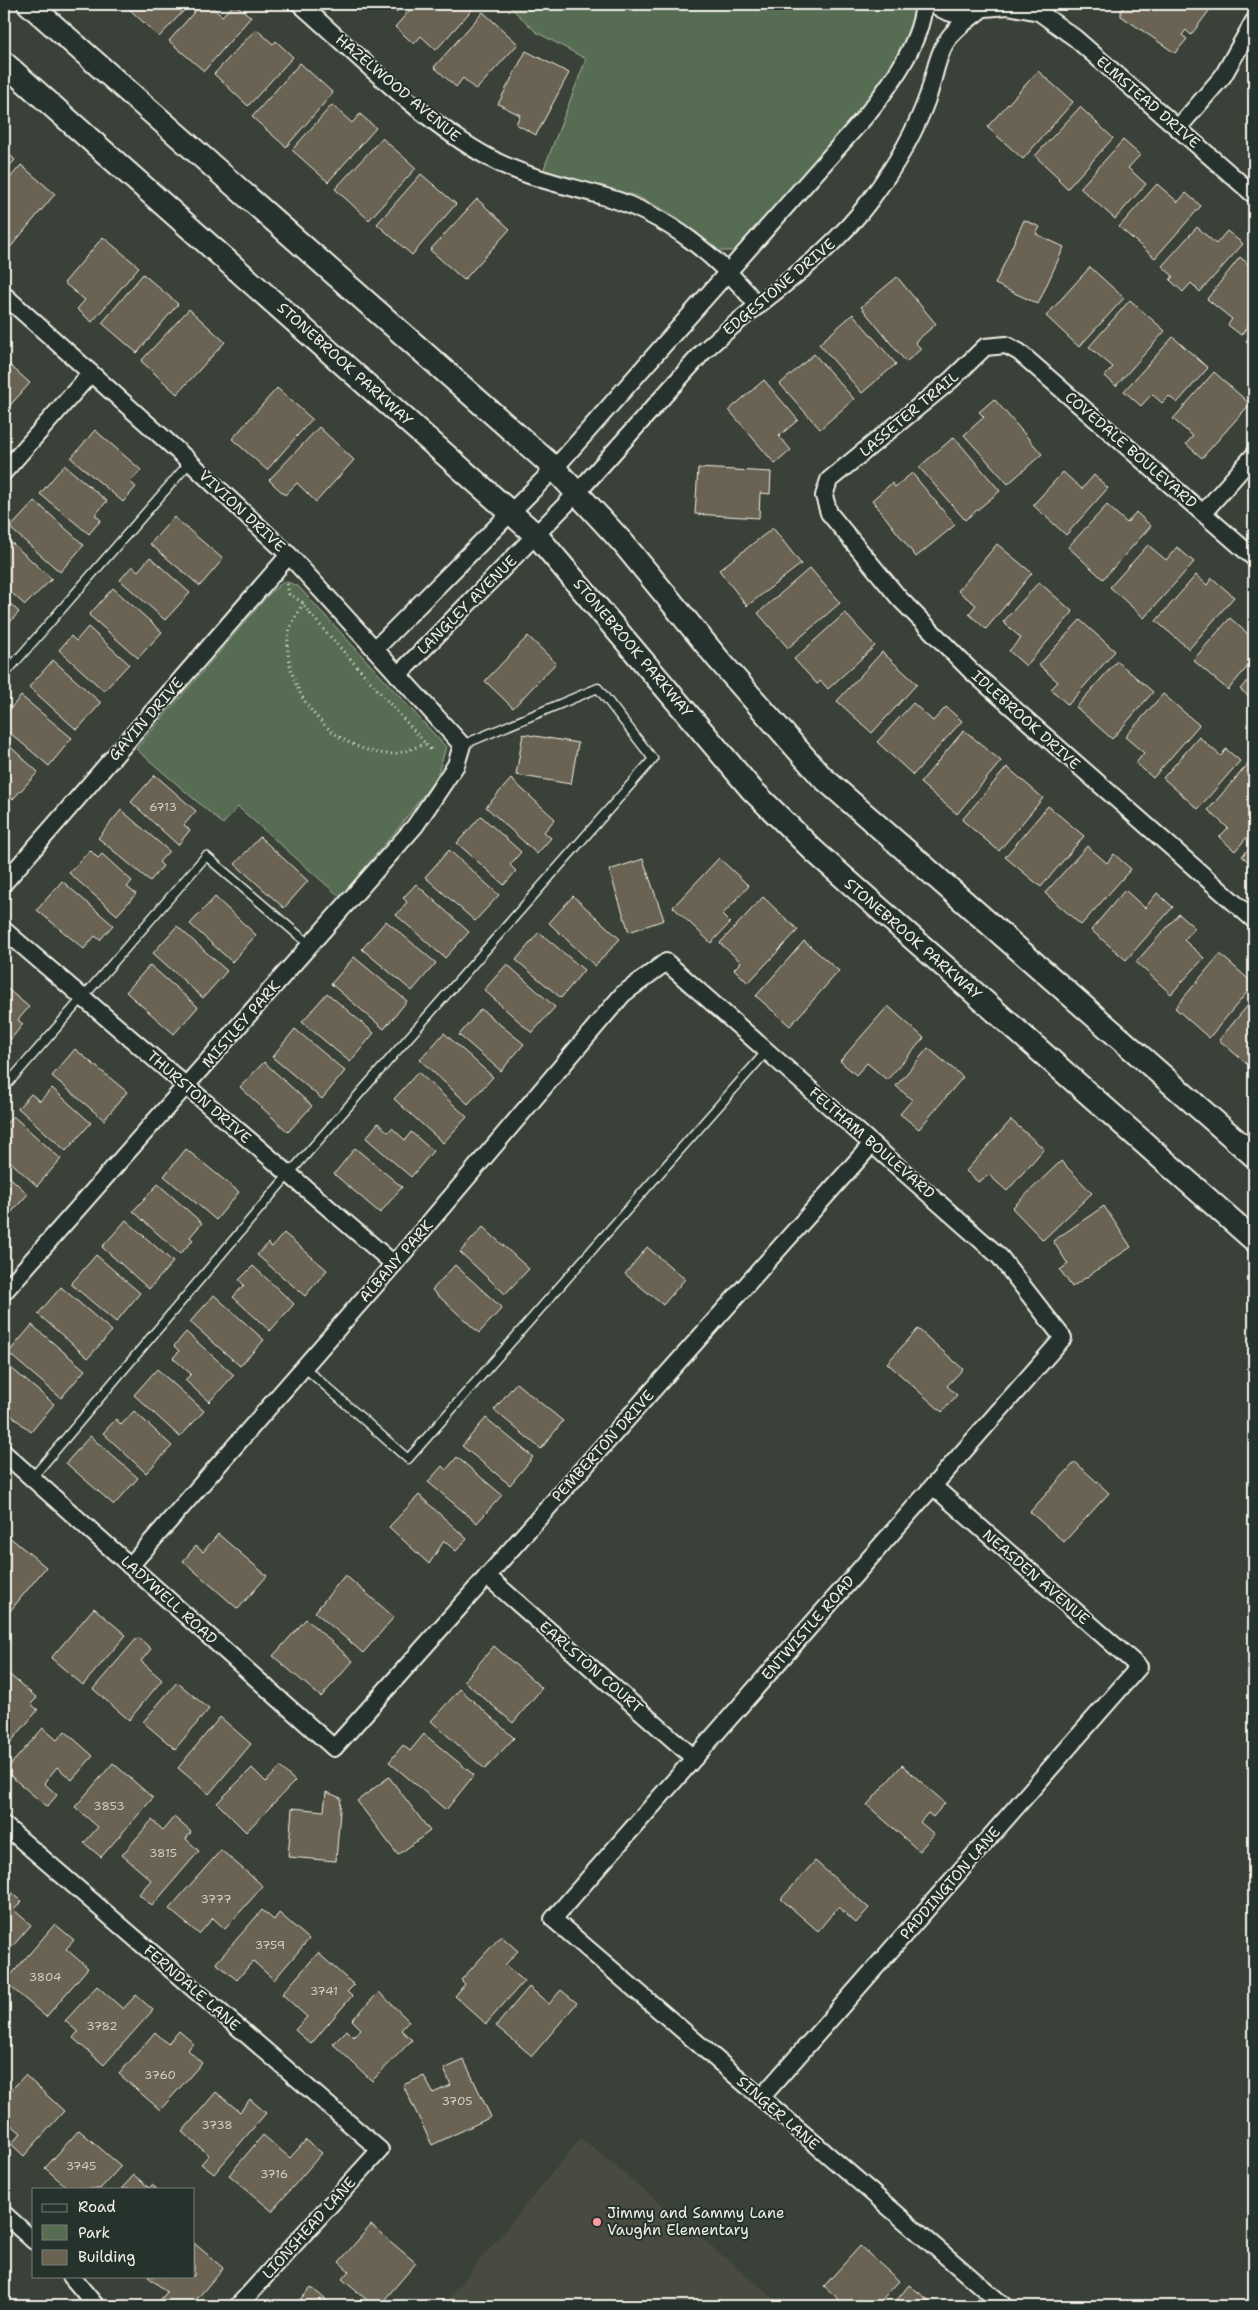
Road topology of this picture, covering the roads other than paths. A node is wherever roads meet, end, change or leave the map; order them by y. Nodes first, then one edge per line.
1 (29, 4) edge
2 (300, 4) edge
3 (924, 4) edge
4 (934, 4) edge
5 (984, 7) edge
6 (1036, 8) edge
7 (1254, 21) edge
8 (4, 63) edge
9 (1178, 128) junction
10 (1254, 195) edge
11 (728, 273) junction
12 (4, 295) edge
13 (758, 306) junction
14 (1006, 345) joint
15 (91, 373) junction
16 (1254, 455) edge
17 (190, 462) junction
18 (554, 469) junction
19 (4, 472) edge
20 (577, 494) junction
21 (824, 496) joint
22 (512, 513) junction
23 (1204, 513) junction
24 (537, 536) junction
25 (289, 555) junction
26 (1254, 558) edge
27 (375, 649) junction
28 (4, 675) edge
29 (398, 675) junction
30 (462, 744) junction
31 (4, 883) edge
32 (1254, 920) edge
33 (4, 930) edge
34 (310, 945) junction
35 (666, 962) joint
36 (84, 998) junction
37 (767, 1051) junction
38 (187, 1086) junction
39 (4, 1088) edge
40 (872, 1144) junction
41 (1254, 1156) edge
42 (289, 1174) junction
43 (1254, 1240) edge
44 (394, 1264) junction
45 (4, 1292) edge
46 (1063, 1338) joint
47 (304, 1367) junction
48 (4, 1453) edge
49 (32, 1478) junction
50 (933, 1486) junction
51 (130, 1566) junction
52 (487, 1576) junction
53 (1139, 1667) joint
54 (334, 1748) joint
55 (694, 1758) junction
56 (4, 1825) edge
57 (552, 1919) joint
58 (761, 2098) junction
59 (380, 2150) joint
60 (4, 2214) edge
61 (32, 2239) edge
62 (73, 2278) edge
63 (96, 2306) edge
64 (238, 2306) edge
65 (1004, 2306) edge

1 - 18 main road
2 - 11 street, HAZELWOOD AVENUE
3 - 11 street
4 - 5 street, ELMSTEAD DRIVE
5 - 6 street, ELMSTEAD DRIVE
5 - 13 street, EDGESTONE DRIVE
6 - 9 street, ELMSTEAD DRIVE
7 - 9 street
8 - 22 main road, STONEBROOK PARKWAY
9 - 10 street, ELMSTEAD DRIVE
11 - 13 street, HAZELWOOD AVENUE
11 - 18 street
12 - 15 street, VIVION DRIVE
13 - 20 street, EDGESTONE DRIVE
14 - 21 street, LASSETER TRAIL
14 - 23 street, COVEDALE BOULEVARD
15 - 17 street, VIVION DRIVE
15 - 19 street
16 - 23 street
17 - 25 street, VIVION DRIVE
17 - 28 lane
18 - 20 main road
18 - 22 street
20 - 24 street, EDGESTONE DRIVE
20 - 41 main road
21 - 32 street, IDLEBROOK DRIVE
22 - 24 main road, STONEBROOK PARKWAY
22 - 27 street
23 - 26 street, COVEDALE BOULEVARD
24 - 29 street, LANGLEY AVENUE
24 - 43 main road, STONEBROOK PARKWAY
25 - 27 street, VIVION DRIVE
25 - 31 street, GAVIN DRIVE
27 - 29 street, VIVION DRIVE
29 - 30 street, VIVION DRIVE
30 - 34 street, MISTLEY PARK
30 - 42 lane
33 - 36 street, THURSTON DRIVE
34 - 36 lane
34 - 38 street, MISTLEY PARK
35 - 37 street, FELTHAM BOULEVARD
35 - 44 street, ALBANY PARK
36 - 38 street, THURSTON DRIVE
36 - 39 lane
37 - 40 street, FELTHAM BOULEVARD
37 - 47 lane
38 - 42 street, THURSTON DRIVE
38 - 45 street, MISTLEY PARK
40 - 46 street, FELTHAM BOULEVARD
40 - 52 street, PEMBERTON DRIVE
42 - 44 street, THURSTON DRIVE
42 - 49 lane
44 - 47 street, ALBANY PARK
46 - 50 street, ENTWISTLE ROAD
47 - 51 street, ALBANY PARK
48 - 49 street, LADYWELL ROAD
49 - 51 street, LADYWELL ROAD
50 - 53 street, NEASDEN AVENUE
50 - 55 street, ENTWISTLE ROAD
51 - 54 street, LADYWELL ROAD
52 - 54 street, PEMBERTON DRIVE
52 - 55 street, EARLSTON COURT
53 - 58 street, PADDINGTON LANE
55 - 57 street, ENTWISTLE ROAD
56 - 59 street, FERNDALE LANE
57 - 58 street, SINGER LANE
58 - 65 street, SINGER LANE
59 - 64 street, LIONSHEAD LANE
60 - 61 street
62 - 63 street

